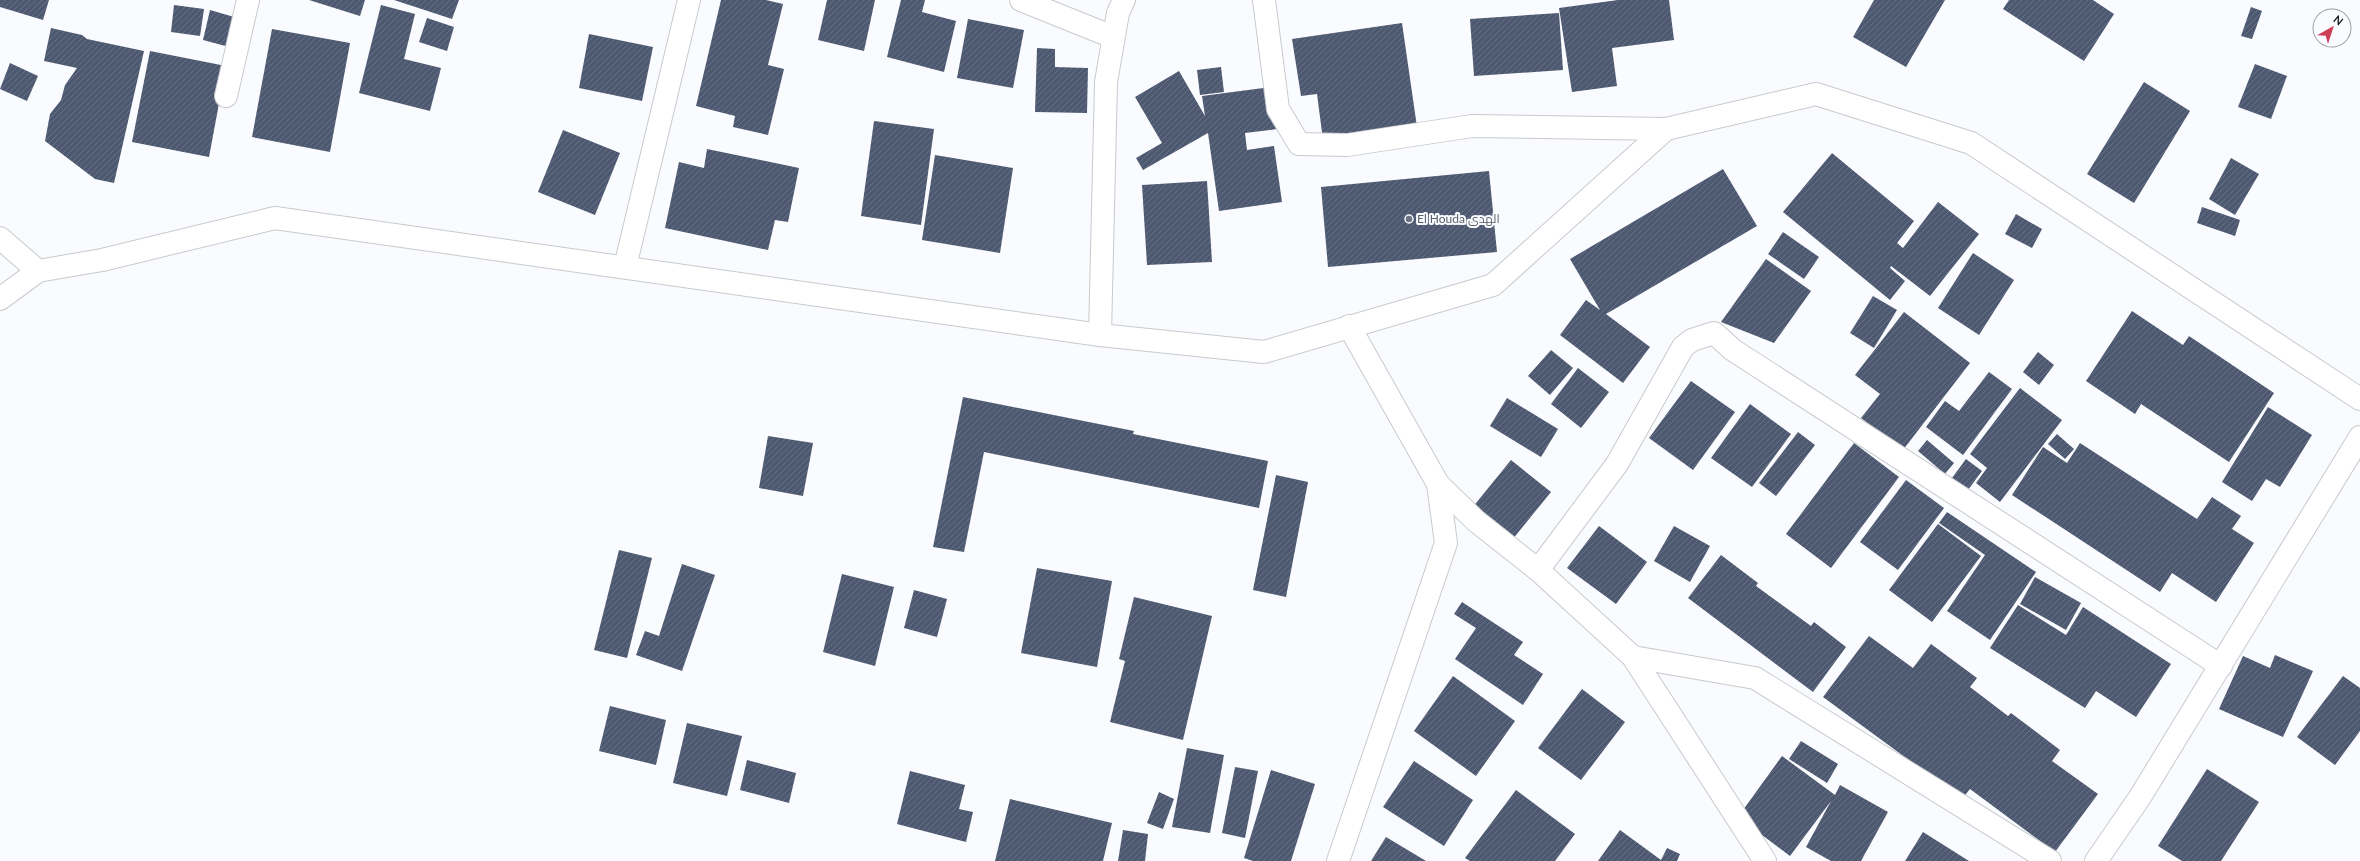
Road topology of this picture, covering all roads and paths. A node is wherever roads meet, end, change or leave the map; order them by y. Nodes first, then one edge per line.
1 (248, 0) edge
2 (689, 0) edge
3 (1021, 0) edge
4 (1124, 0) edge
5 (1264, 0) edge
6 (1113, 37) junction
7 (226, 96) dead end
8 (1666, 129) junction
9 (0, 238) edge
10 (625, 267) junction
11 (38, 271) junction
12 (0, 300) edge
13 (1349, 326) junction
14 (1100, 335) junction
15 (2360, 399) edge
16 (2360, 437) edge
17 (1438, 484) junction
18 (1538, 570) junction
19 (1633, 657) junction
20 (2222, 666) junction
21 (1338, 861) edge
22 (1765, 861) edge
23 (2050, 861) edge
24 (2096, 861) edge

1 - 7 street
2 - 10 street
3 - 6 street
4 - 6 street
5 - 8 street
6 - 14 street
8 - 13 street
8 - 15 street
9 - 11 street
10 - 11 street
10 - 14 street
11 - 12 street
13 - 14 street
13 - 17 street
16 - 20 street
17 - 18 street
17 - 21 street
18 - 19 street
18 - 20 street
19 - 22 street
19 - 23 street
20 - 24 street

